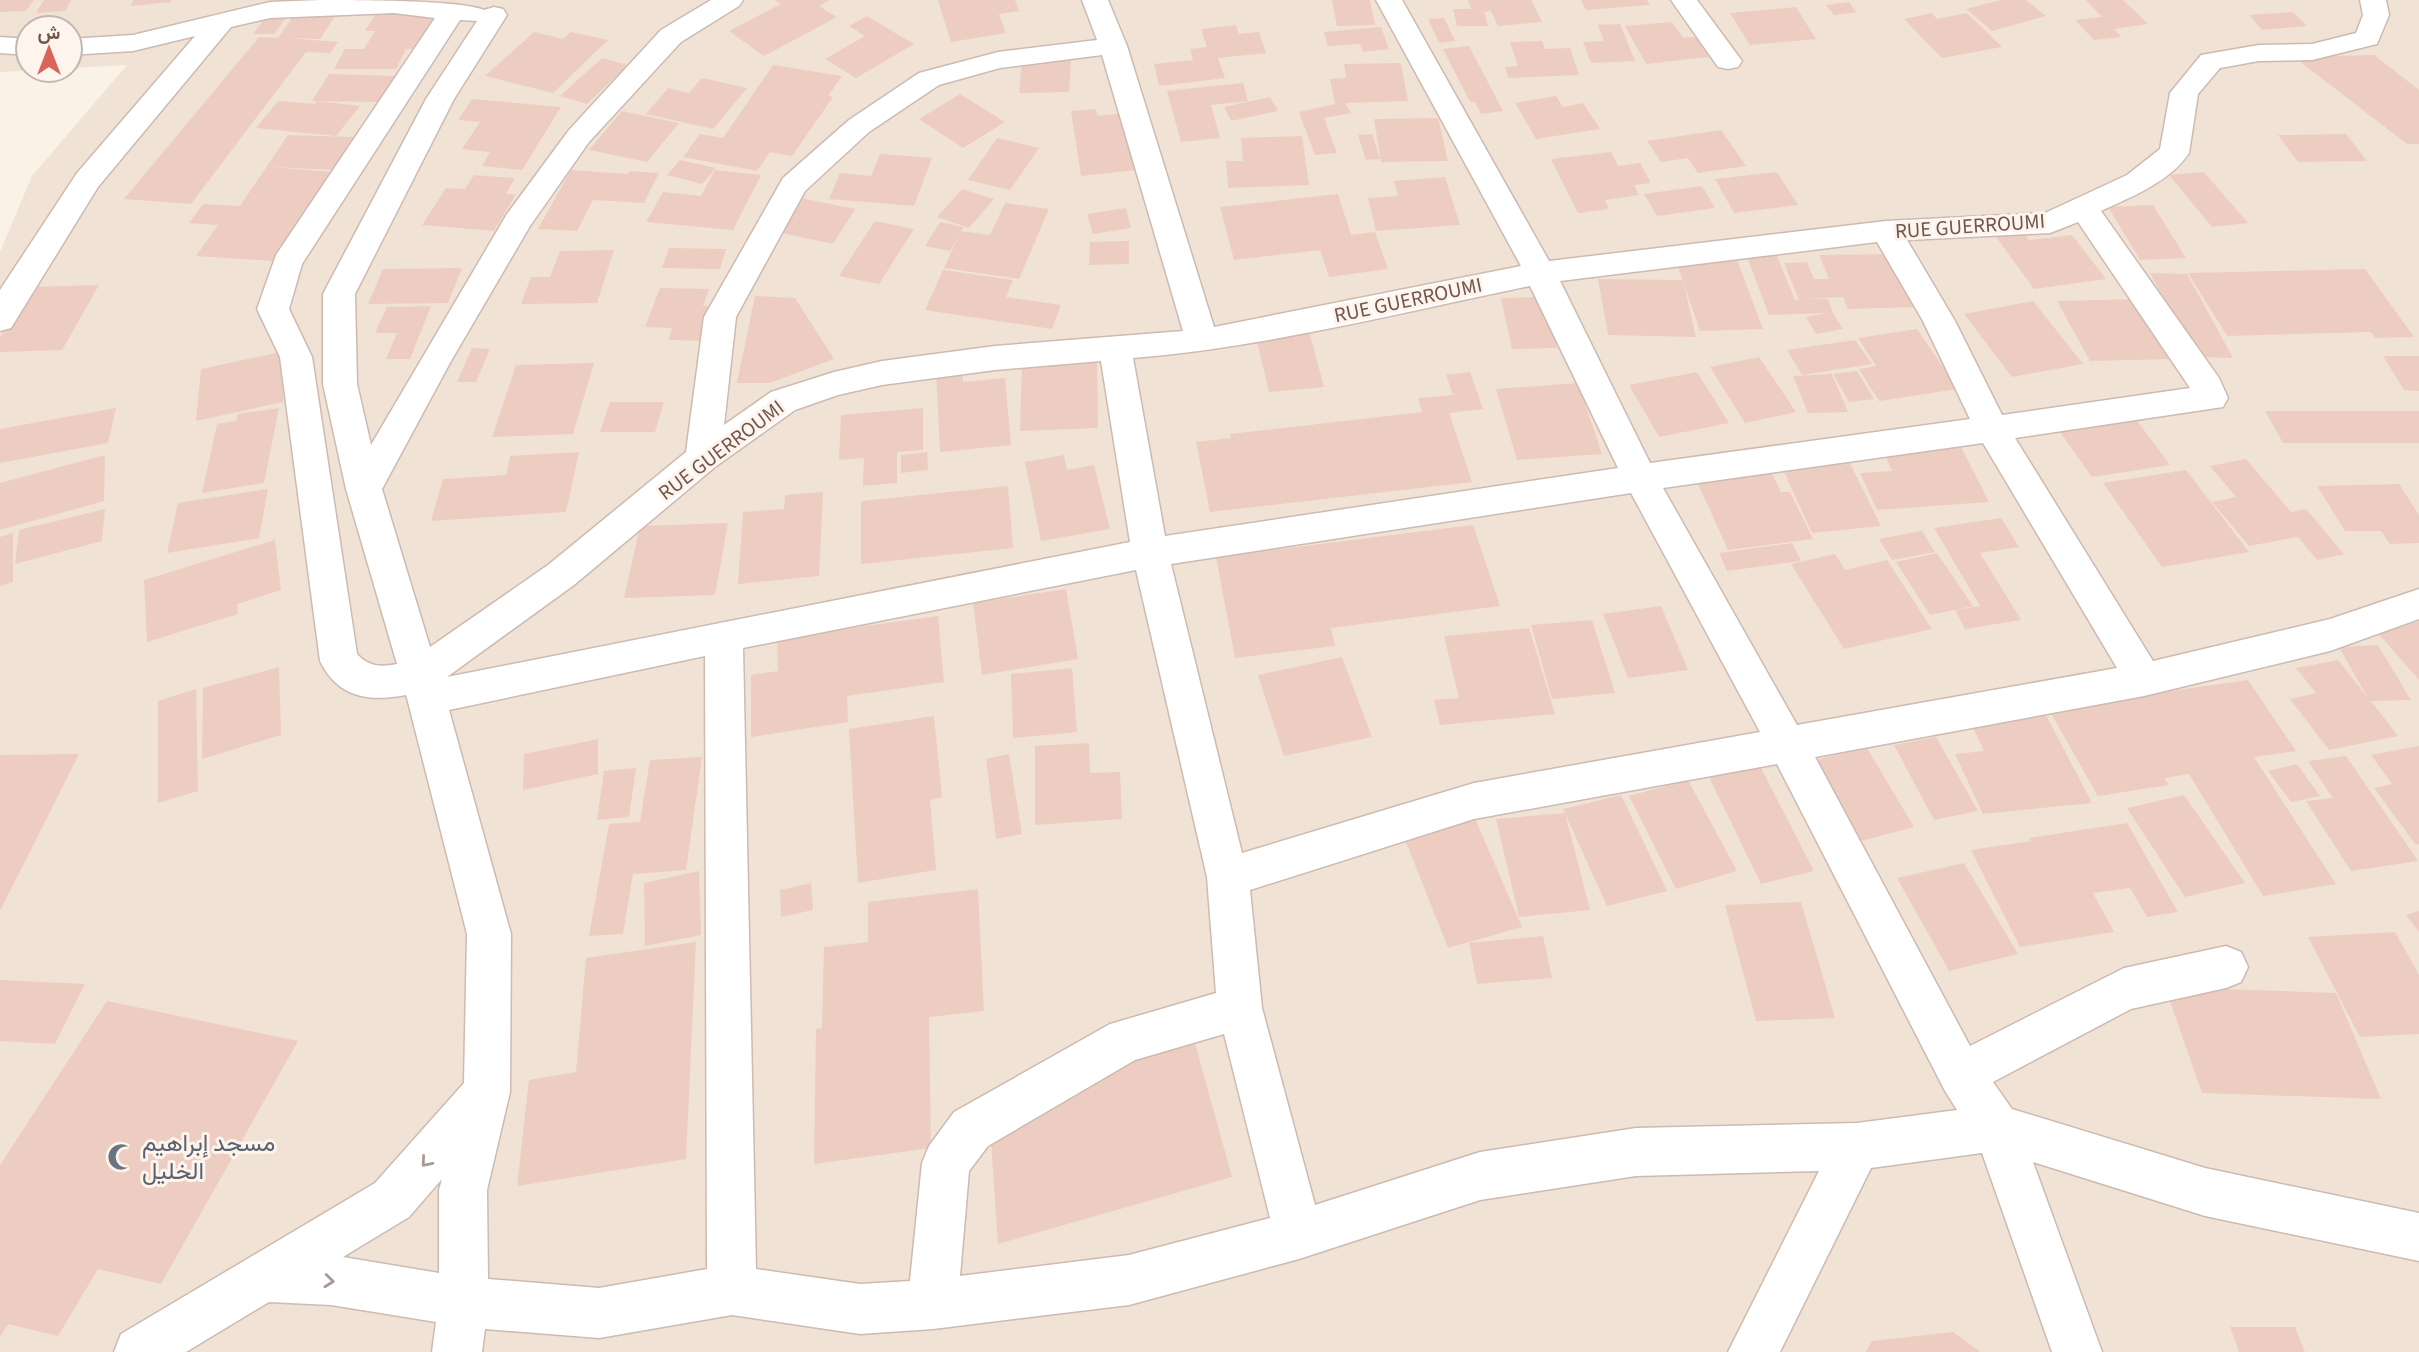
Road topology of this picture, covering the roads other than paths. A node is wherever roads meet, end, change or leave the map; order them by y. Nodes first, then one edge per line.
1 (730, 0) edge
2 (1095, 0) edge
3 (1389, 0) edge
4 (1684, 0) edge
5 (2373, 0) edge
6 (502, 7) edge
7 (451, 14) junction
8 (224, 19) junction
9 (84, 46) edge
10 (1113, 46) junction
11 (1728, 61) dead end
12 (2084, 207) junction
13 (1886, 231) junction
14 (1540, 273) junction
15 (0, 320) edge
16 (1202, 341) junction
17 (1115, 349) junction
18 (1992, 429) junction
19 (703, 458) junction
20 (1640, 478) junction
21 (364, 489) junction
22 (1150, 553) junction
23 (2419, 604) edge
24 (724, 636) junction
25 (2144, 680) junction
26 (422, 687) junction
27 (1788, 746) junction
28 (1228, 877) junction
29 (2226, 967) dead end
30 (1240, 1008) junction
31 (1961, 1074) junction
32 (487, 1092) junction
33 (1997, 1128) junction
34 (1857, 1146) junction
35 (1299, 1235) junction
36 (2418, 1240) edge
37 (261, 1277) junction
38 (732, 1290) junction
39 (464, 1302) junction
40 (933, 1304) junction
41 (139, 1352) edge
42 (457, 1352) edge
43 (1753, 1352) edge
44 (2077, 1352) edge

1 - 21 street
2 - 10 street
3 - 14 street
4 - 11 street
5 - 12 street, RUE GUERROUMI
6 - 7 street
6 - 21 street
7 - 8 street
7 - 26 street
8 - 9 street
8 - 15 street
10 - 16 street
10 - 19 street
12 - 13 street, RUE GUERROUMI
12 - 18 street
13 - 14 street, RUE GUERROUMI
13 - 18 street
14 - 16 street, RUE GUERROUMI
14 - 20 street
16 - 17 street, RUE GUERROUMI
17 - 19 street, RUE GUERROUMI
17 - 22 street
18 - 20 street
18 - 25 street
19 - 26 street, RUE GUERROUMI
20 - 22 street
20 - 27 street
21 - 26 street
22 - 24 street
22 - 28 street
23 - 25 street
24 - 26 street
24 - 38 street
25 - 27 street
26 - 32 street
27 - 28 street
27 - 31 street
28 - 30 street
29 - 31 street
30 - 35 street
30 - 40 street
31 - 33 street
32 -> 37 street
32 - 39 street
33 - 34 street
33 - 36 street
33 - 44 street
34 - 35 street
34 - 43 street
35 - 40 street
37 -> 39 street
37 - 41 street
38 - 39 street
38 - 40 street
39 - 42 street

